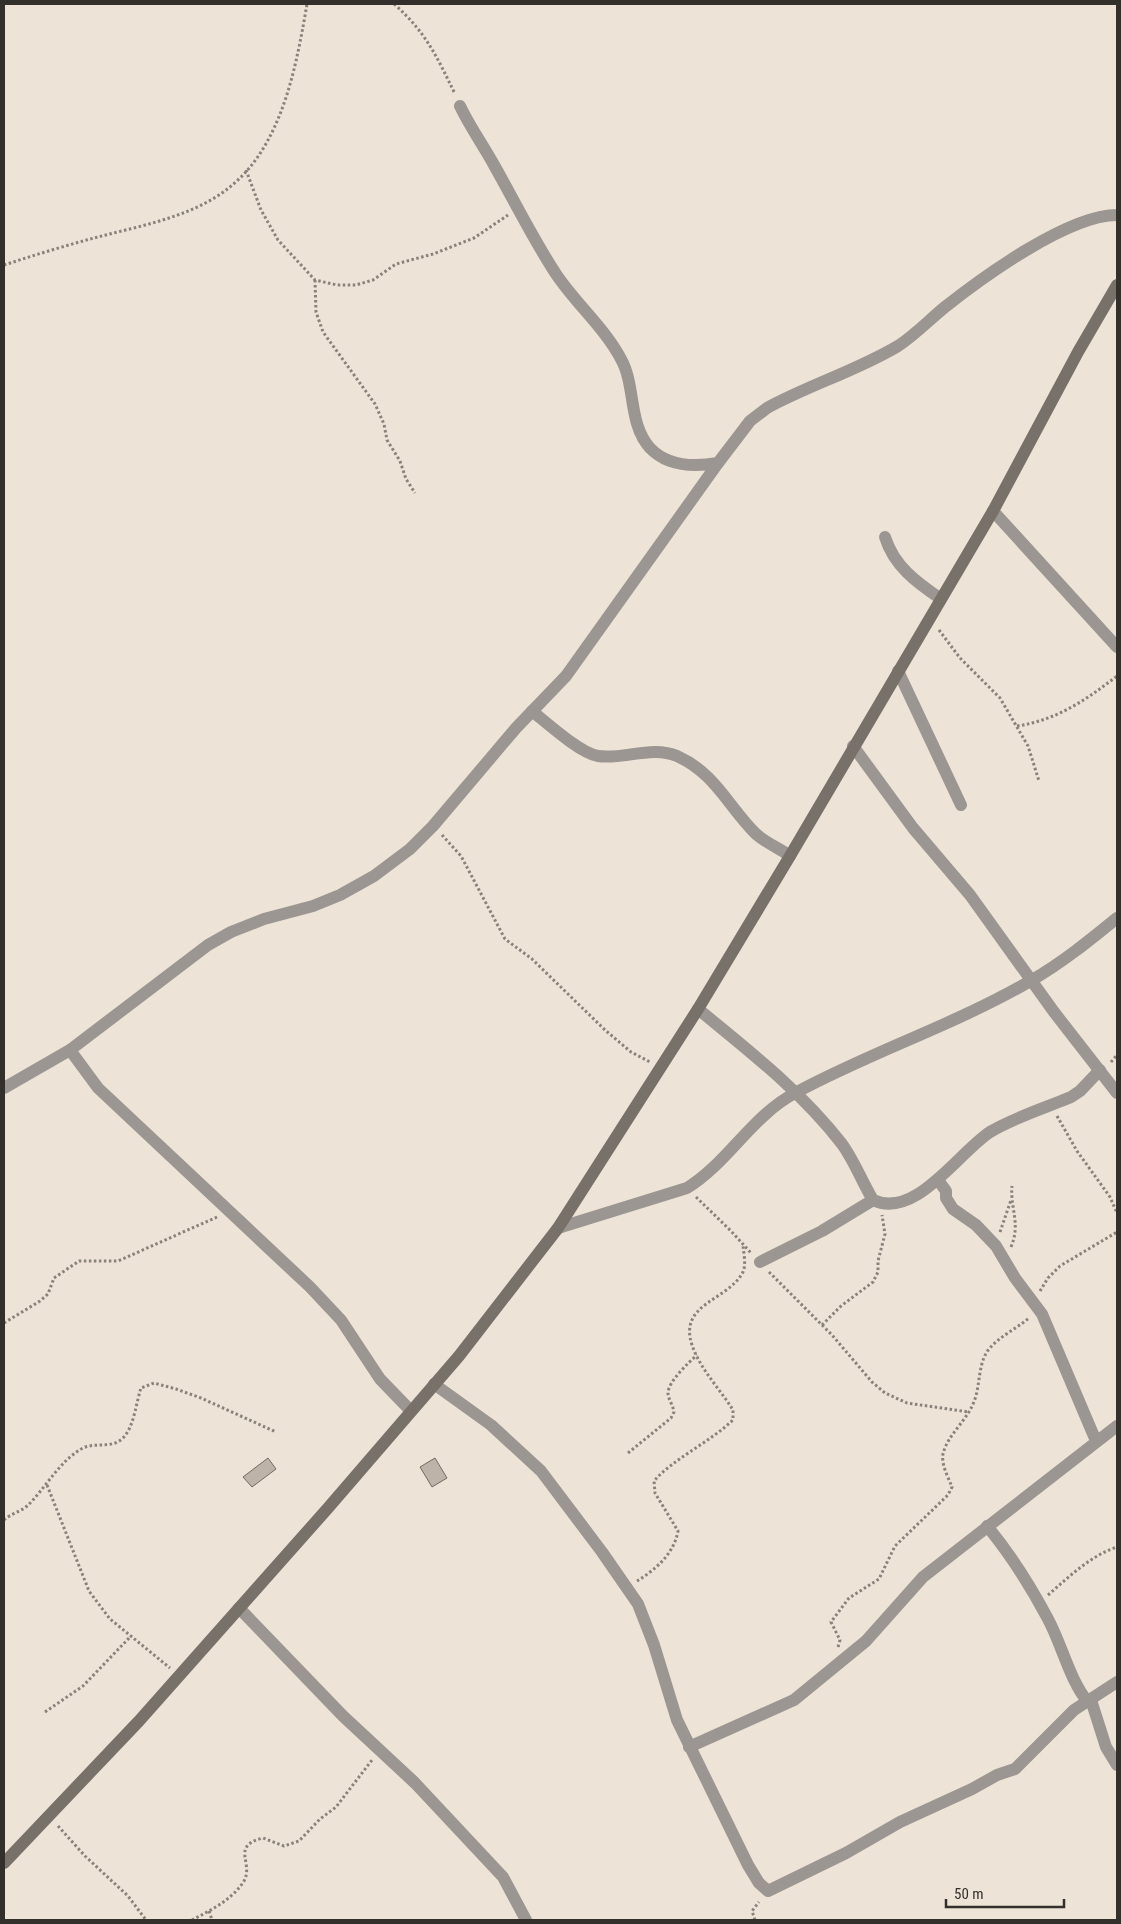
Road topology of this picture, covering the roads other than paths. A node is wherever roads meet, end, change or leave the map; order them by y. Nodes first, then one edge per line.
1 (460, 106) road end
2 (1117, 215) edge
3 (1117, 285) edge
4 (718, 463) junction
5 (993, 511) junction
6 (885, 537) dead end
7 (941, 599) junction
8 (1117, 647) edge
9 (898, 670) junction
10 (532, 711) junction
11 (854, 746) junction
12 (960, 805) dead end
13 (790, 856) junction
14 (1117, 918) edge
15 (1032, 980) junction
16 (698, 1009) junction
17 (70, 1050) junction
18 (1100, 1070) junction
19 (5, 1084) edge
20 (796, 1092) junction
21 (1117, 1093) edge
22 (938, 1180) junction
23 (877, 1202) junction
24 (558, 1228) junction
25 (760, 1262) road end
26 (434, 1384) junction
27 (410, 1410) junction
28 (1117, 1426) edge
29 (1096, 1441) junction
30 (988, 1526) junction
31 (239, 1608) junction
32 (1117, 1682) edge
33 (1090, 1701) junction
34 (689, 1747) junction
35 (1117, 1765) edge
36 (4, 1863) edge
37 (526, 1920) edge

1 - 4 street
2 - 4 street
3 - 5 street
4 - 10 street
5 - 7 street
5 - 8 street
6 - 7 street
7 - 9 street
9 - 11 street
9 - 12 street
10 - 13 street
10 - 17 street
11 - 13 street
11 - 15 street
13 - 16 street
14 - 15 street
15 - 18 street
15 - 20 street
16 - 20 street
16 - 24 street
17 - 19 street
17 - 27 street
18 - 21 street
18 - 22 street
20 - 23 street
20 - 24 street
22 - 23 street
22 - 29 street
23 - 25 street
24 - 26 street
26 - 27 street
26 - 34 street
27 - 31 street
28 - 29 street
29 - 30 street
30 - 33 street
30 - 34 street
31 - 36 street
31 - 37 street
32 - 33 street
33 - 34 street
33 - 35 street

